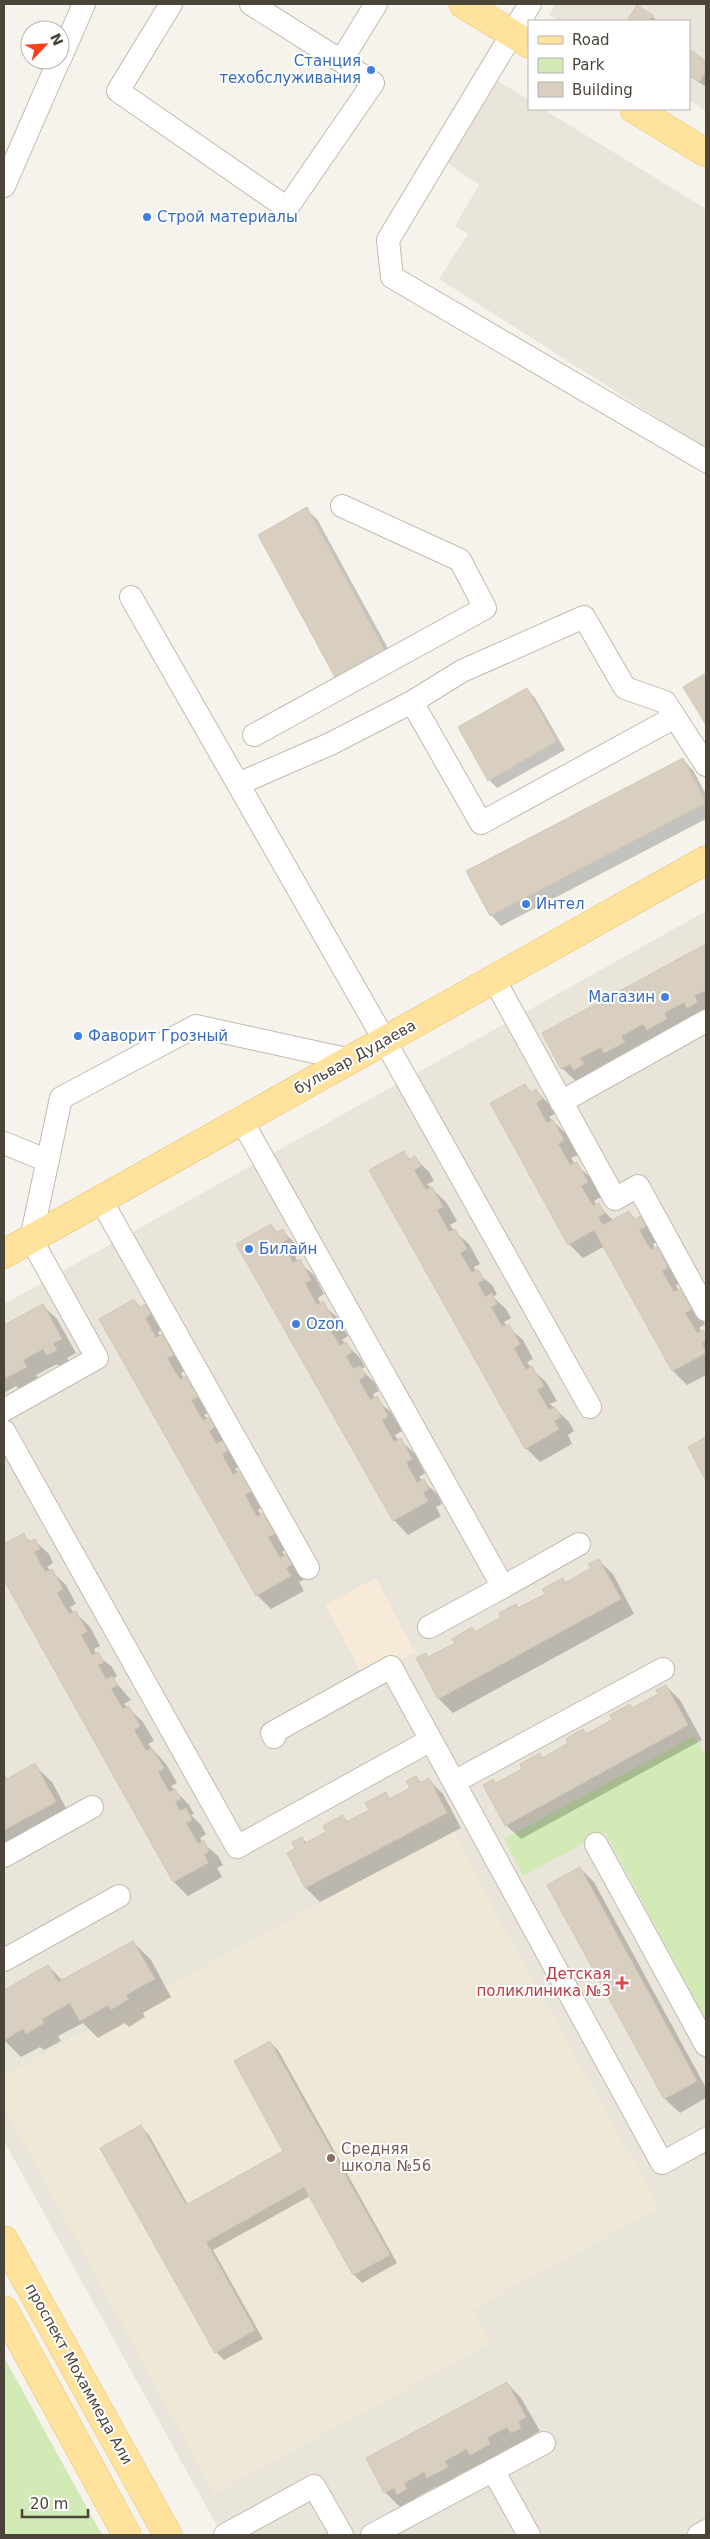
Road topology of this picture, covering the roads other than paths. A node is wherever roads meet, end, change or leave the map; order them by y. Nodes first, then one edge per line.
1 (84, 4) edge
2 (171, 4) edge
3 (251, 4) edge
4 (376, 4) edge
5 (463, 4) edge
6 (530, 4) edge
7 (70, 36) edge
8 (520, 39) edge
9 (342, 61) junction
10 (55, 70) edge
11 (636, 110) edge
12 (706, 153) edge
13 (4, 186) edge
14 (706, 461) edge
15 (342, 506) dead end
16 (130, 597) dead end
17 (412, 702) junction
18 (674, 717) junction
19 (254, 735) dead end
20 (706, 765) edge
21 (238, 784) junction
22 (706, 860) edge
23 (494, 979) junction
24 (706, 1021) edge
25 (385, 1041) junction
26 (350, 1060) junction
27 (561, 1102) junction
28 (242, 1121) junction
29 (4, 1143) edge
30 (48, 1161) junction
31 (101, 1200) junction
32 (31, 1239) junction
33 (4, 1254) edge
34 (706, 1310) edge
35 (590, 1407) dead end
36 (4, 1410) edge
37 (4, 1431) edge
38 (579, 1544) dead end
39 (308, 1568) dead end
40 (503, 1587) junction
41 (430, 1627) dead end
42 (663, 1669) dead end
43 (274, 1737) dead end
44 (431, 1740) junction
45 (454, 1782) junction
46 (92, 1807) dead end
47 (596, 1844) dead end
48 (4, 1856) edge
49 (119, 1896) dead end
50 (4, 1960) edge
51 (706, 2045) edge
52 (706, 2139) edge
53 (4, 2240) edge
54 (4, 2310) edge
55 (544, 2443) dead end
56 (493, 2470) junction
57 (706, 2531) edge
58 (126, 2535) edge
59 (168, 2535) edge
60 (225, 2535) edge
61 (342, 2535) edge
62 (372, 2535) edge
63 (529, 2535) edge
64 (699, 2535) edge

1 - 7 street
2 - 9 street
3 - 9 street
4 - 9 street
5 - 8 main road
6 - 8 street
8 - 14 street
10 - 13 street
11 - 12 main road
15 - 19 street
16 - 21 street
17 - 18 street
17 - 18 street
17 - 21 street
18 - 20 street
21 - 25 street
22 - 23 main road, бульвар Дудаева
23 - 25 main road, бульвар Дудаева
23 - 27 street
24 - 27 street
25 - 26 main road, бульвар Дудаева
25 - 35 street
26 - 28 main road, бульвар Дудаева
26 - 30 street
27 - 34 street
28 - 31 main road, бульвар Дудаева
28 - 40 street
29 - 30 street
30 - 32 street
31 - 32 main road, бульвар Дудаева
31 - 39 street
32 - 33 main road, бульвар Дудаева
32 - 36 street
37 - 44 street
38 - 40 street
40 - 41 street
42 - 45 street
43 - 44 street
44 - 45 street
45 - 52 street
46 - 48 street
47 - 51 street
49 - 50 street
53 - 59 main road, проспект Мохаммеда Али
54 - 58 main road
55 - 56 street
56 - 62 street
56 - 63 street
57 - 64 street
60 - 61 street

